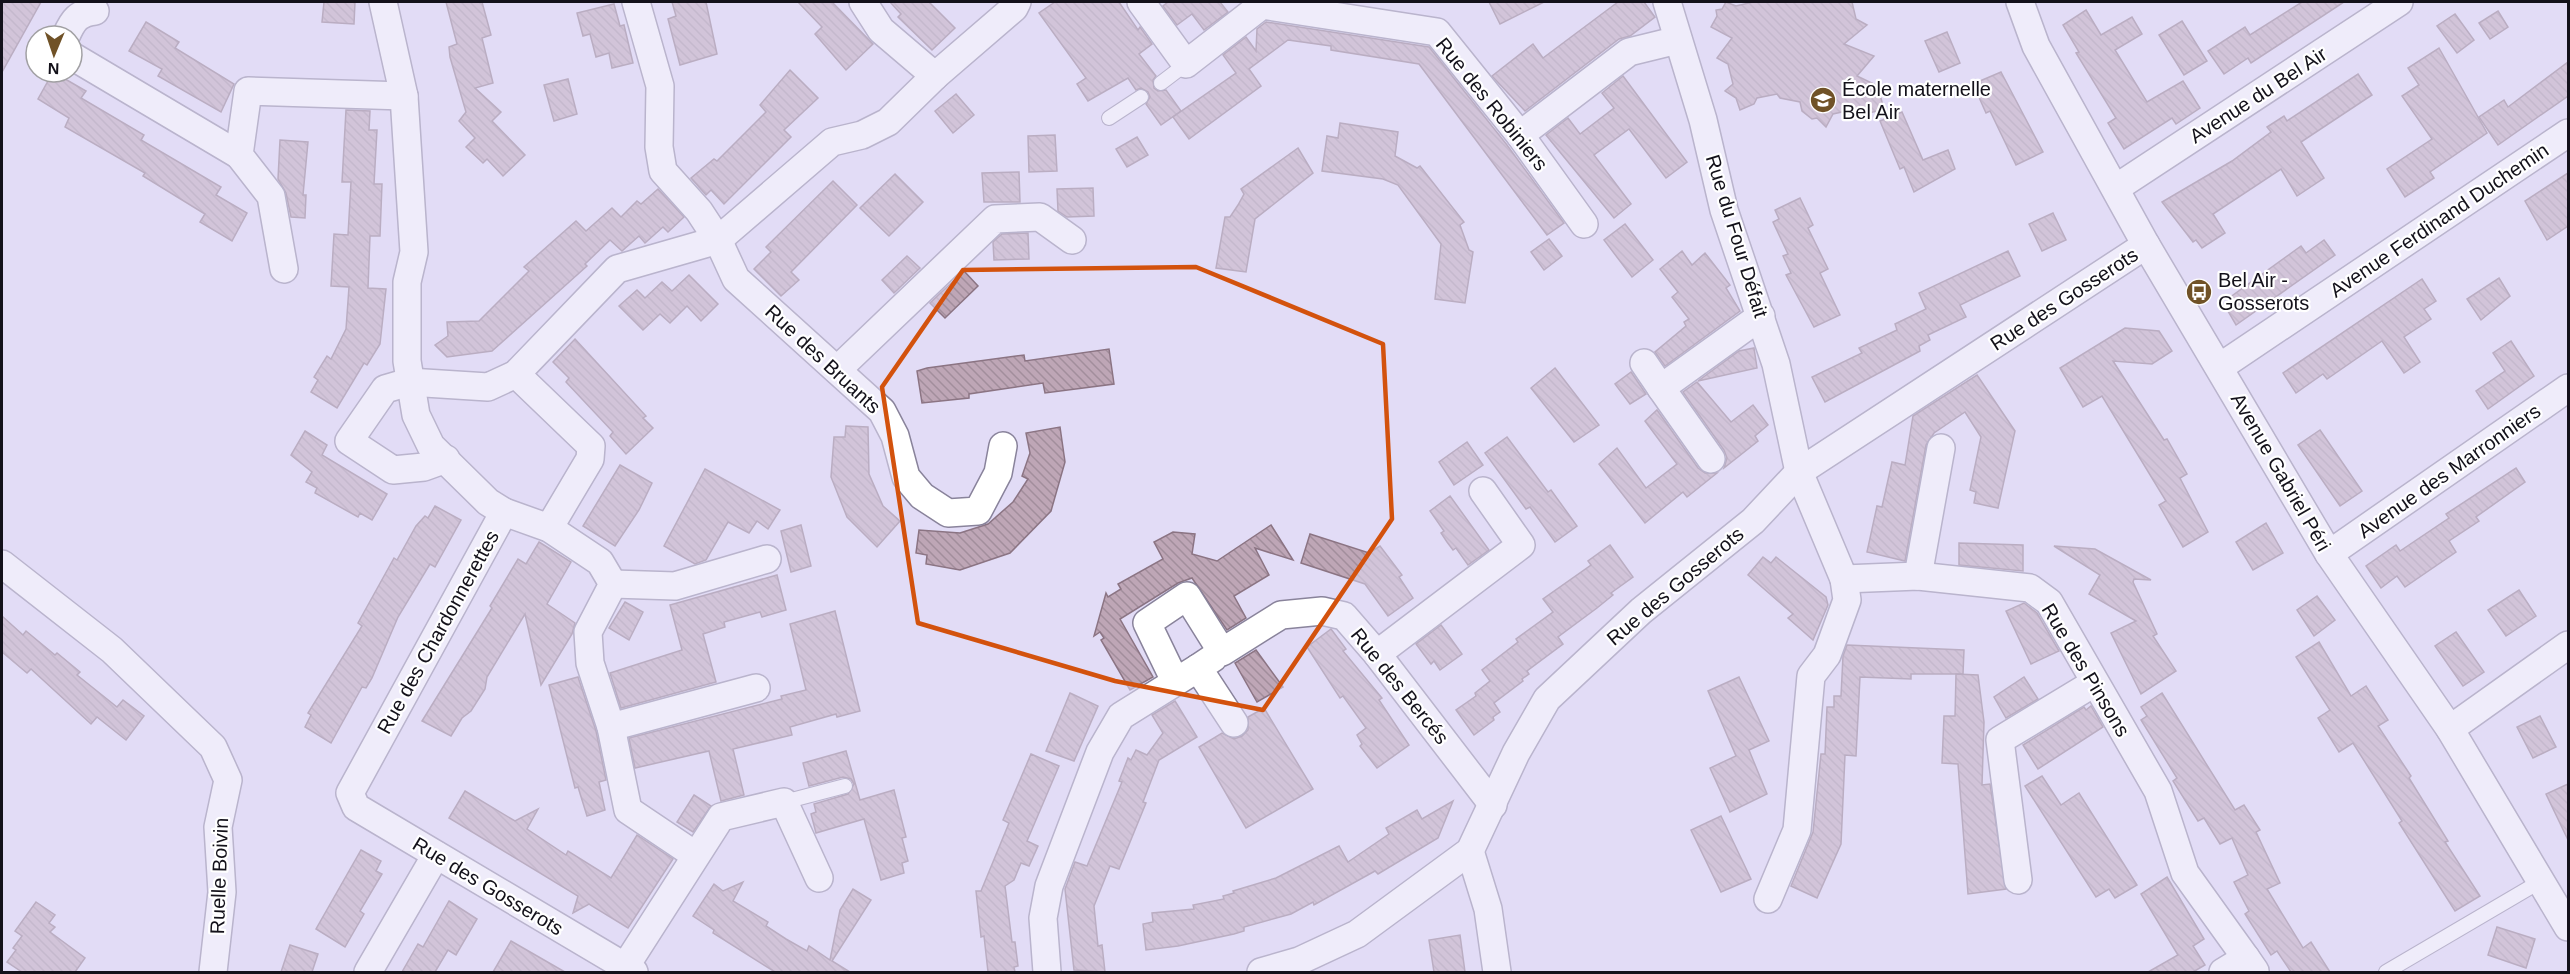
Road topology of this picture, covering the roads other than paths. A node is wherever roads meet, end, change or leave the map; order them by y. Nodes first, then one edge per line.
1 (383, 2) edge
2 (636, 2) edge
3 (863, 2) edge
4 (1017, 2) edge
5 (1141, 2) edge
6 (1667, 2) edge
7 (2020, 2) edge
8 (2399, 2) edge
9 (95, 11) dead end
10 (1381, 12) edge
11 (72, 24) edge
12 (1678, 40) junction
13 (84, 63) edge
14 (1186, 64) junction
15 (935, 76) junction
16 (1161, 83) dead end
17 (404, 96) junction
18 (1141, 97) dead end
19 (1109, 118) dead end
20 (2568, 133) edge
21 (1520, 135) junction
22 (239, 155) junction
23 (2116, 188) junction
24 (1584, 224) dead end
25 (718, 240) junction
26 (1072, 240) dead end
27 (2146, 245) junction
28 (284, 269) dead end
29 (1761, 316) junction
30 (1644, 363) dead end
31 (2220, 367) junction
32 (837, 370) junction
33 (516, 374) junction
34 (409, 381) junction
35 (1661, 388) junction
36 (2568, 388) edge
37 (1003, 446) dead end
38 (1941, 448) dead end
39 (446, 459) junction
40 (1711, 459) dead end
41 (1799, 472) junction
42 (1483, 491) dead end
43 (504, 512) junction
44 (549, 528) junction
45 (2329, 554) junction
46 (767, 559) dead end
47 (2, 564) edge
48 (1918, 576) junction
49 (1844, 579) junction
50 (613, 584) junction
51 (2568, 645) edge
52 (1222, 652) junction
53 (1377, 654) junction
54 (1198, 668) junction
55 (1175, 681) junction
56 (2094, 683) junction
57 (756, 688) dead end
58 (1234, 723) dead end
59 (611, 727) junction
60 (2450, 729) junction
61 (845, 786) dead end
62 (350, 793) joint
63 (784, 802) junction
64 (1493, 805) junction
65 (1470, 851) junction
66 (436, 855) junction
67 (695, 855) junction
68 (819, 878) dead end
69 (2018, 880) dead end
70 (2541, 881) junction
71 (1768, 899) dead end
72 (2568, 927) edge
73 (2251, 965) edge
74 (1300, 966) edge
75 (630, 970) edge
76 (213, 972) edge
77 (368, 972) edge
78 (1047, 972) edge
79 (1261, 972) edge
80 (1497, 972) edge
81 (2223, 972) edge
82 (2386, 972) edge

1 - 17 street, Rue des Chardonnerettes
2 - 25 street, Rue des Bruants
3 - 15 street
4 - 15 street
5 - 14 street
6 - 12 street, Rue du Four Défait
7 - 23 street, Avenue Gabriel Péri
8 - 23 street, Avenue du Bel Air
9 - 11 street
10 - 14 street, Rue des Robiniers
10 - 21 street, Rue des Robiniers
12 - 21 street
12 - 29 street, Rue du Four Défait
13 - 22 street
14 - 16 lane
15 - 25 street
17 - 22 street
17 - 34 street, Rue des Chardonnerettes
18 - 19 lane
20 - 31 street, Avenue Ferdinand Duchemin
21 - 24 street, Rue des Robiniers
22 - 28 street
23 - 27 street, Avenue Gabriel Péri
25 - 32 street, Rue des Bruants
25 - 33 street
26 - 32 street
27 - 31 street, Avenue Gabriel Péri
27 - 41 street, Rue des Gosserots
29 - 35 street
29 - 41 street, Rue du Four Défait
30 - 35 street
31 - 45 street, Avenue Gabriel Péri
32 - 37 street, Rue des Bruants
33 - 34 street
33 - 44 street
34 - 39 street, Rue des Chardonnerettes
34 - 39 street
35 - 40 street
36 - 45 street, Avenue des Marronniers
38 - 48 street
39 - 43 street, Rue des Chardonnerettes
41 - 49 street
41 - 64 street, Rue des Gosserots
42 - 53 street
43 - 44 street
43 - 62 street, Rue des Chardonnerettes
44 - 50 street
45 - 60 street, Avenue Gabriel Péri
46 - 50 street
47 - 76 street, Ruelle Boivin
48 - 49 street, Rue des Pinsons
48 - 56 street, Rue des Pinsons
49 - 71 street
50 - 59 street
51 - 60 street
52 - 53 street, Rue des Bercés
52 - 54 street, Rue des Bercés
52 - 55 street
53 - 64 street, Rue des Bercés
54 - 55 street, Rue des Bercés
54 - 58 street
55 - 78 street, Rue des Bercés
56 - 69 street
56 - 73 street, Rue des Pinsons
57 - 59 street
59 - 67 street
60 - 70 street, Avenue Gabriel Péri
61 - 63 lane
62 - 66 street, Rue des Gosserots
63 - 67 street
63 - 68 street
64 - 65 street, Rue des Gosserots
65 - 74 street, Rue des Gosserots
65 - 80 street
66 - 75 street, Rue des Gosserots
66 - 77 street
67 - 75 street
70 - 72 street, Avenue Gabriel Péri
70 - 82 lane
73 - 81 street, Rue des Pinsons
74 - 79 street, Rue des Gosserots

